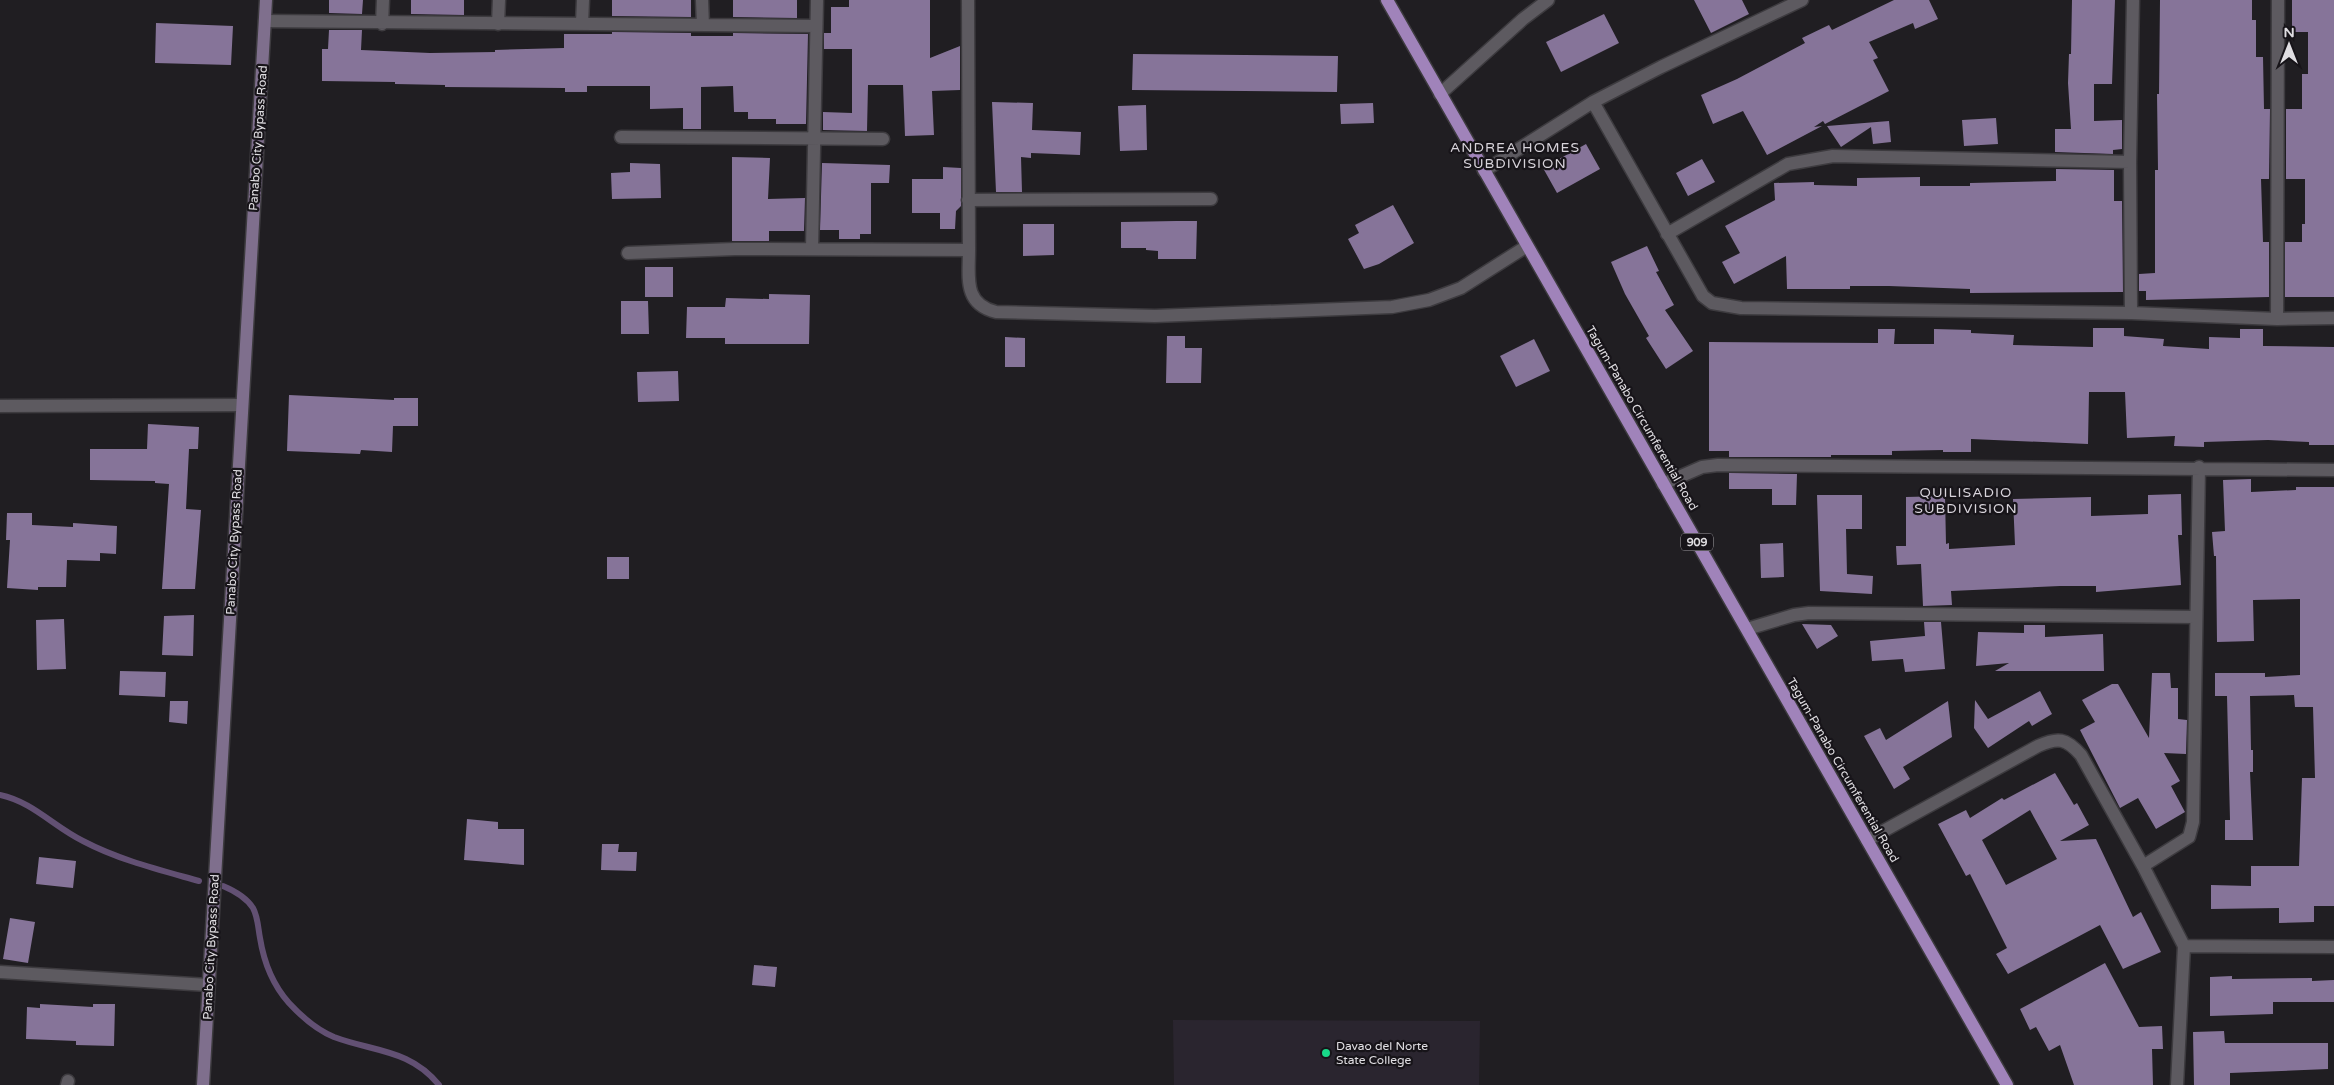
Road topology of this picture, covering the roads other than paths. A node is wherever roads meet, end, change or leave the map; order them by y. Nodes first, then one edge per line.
1 (266, 0) edge
2 (382, 0) edge
3 (499, 0) edge
4 (583, 0) edge
5 (702, 0) edge
6 (817, 0) edge
7 (968, 0) edge
8 (1386, 0) edge
9 (1548, 0) edge
10 (1802, 0) edge
11 (2133, 0) edge
12 (2278, 0) edge
13 (265, 21) junction
14 (382, 24) junction
15 (498, 24) junction
16 (582, 24) junction
17 (703, 25) junction
18 (816, 26) junction
19 (1440, 94) junction
20 (1593, 102) junction
21 (621, 137) dead end
22 (814, 138) junction
23 (883, 139) dead end
24 (2130, 162) junction
25 (1484, 171) junction
26 (1211, 199) dead end
27 (968, 200) junction
28 (1667, 234) junction
29 (1527, 246) junction
30 (812, 249) junction
31 (969, 250) junction
32 (628, 253) dead end
33 (2131, 312) junction
34 (2334, 318) edge
35 (2277, 319) junction
36 (242, 405) junction
37 (0, 406) edge
38 (2199, 467) junction
39 (2334, 470) edge
40 (1664, 484) junction
41 (2196, 617) junction
42 (1747, 628) junction
43 (1867, 840) junction
44 (2143, 866) junction
45 (2184, 946) junction
46 (2334, 948) edge
47 (0, 972) edge
48 (208, 985) junction
49 (203, 1085) edge
50 (2007, 1085) edge
51 (2177, 1085) edge

1 - 13 main road, Panabo City Bypass Road
2 - 14 street
3 - 15 street
4 - 16 street
5 - 17 street
6 - 18 street
7 - 27 street
8 - 19 main road, Tagum-Panabo Circumferential Road / 909
9 - 19 street
10 - 20 street
11 - 24 street
12 - 35 street
13 - 14 street
13 - 36 main road, Panabo City Bypass Road
14 - 15 street
15 - 16 street
16 - 17 street
17 - 18 street
18 - 22 street
19 - 25 main road, Tagum-Panabo Circumferential Road / 909
20 - 25 street
20 - 28 street
21 - 22 street
22 - 23 street
22 - 30 street
24 - 28 street
24 - 33 street
25 - 29 main road, Tagum-Panabo Circumferential Road / 909
26 - 27 street
27 - 31 street
28 - 33 street
29 - 31 street
29 - 40 main road, Tagum-Panabo Circumferential Road / 909
30 - 31 street
30 - 32 street
33 - 35 street
34 - 35 street
36 - 37 street
36 - 48 main road, Panabo City Bypass Road
38 - 39 street
38 - 40 street
38 - 41 street
40 - 42 main road, Tagum-Panabo Circumferential Road / 909
41 - 42 street
41 - 44 street
42 - 43 main road, Tagum-Panabo Circumferential Road / 909
43 - 44 street
43 - 50 main road, Tagum-Panabo Circumferential Road / 909
44 - 45 street
45 - 46 street
45 - 51 street
47 - 48 street
48 - 49 main road, Panabo City Bypass Road

